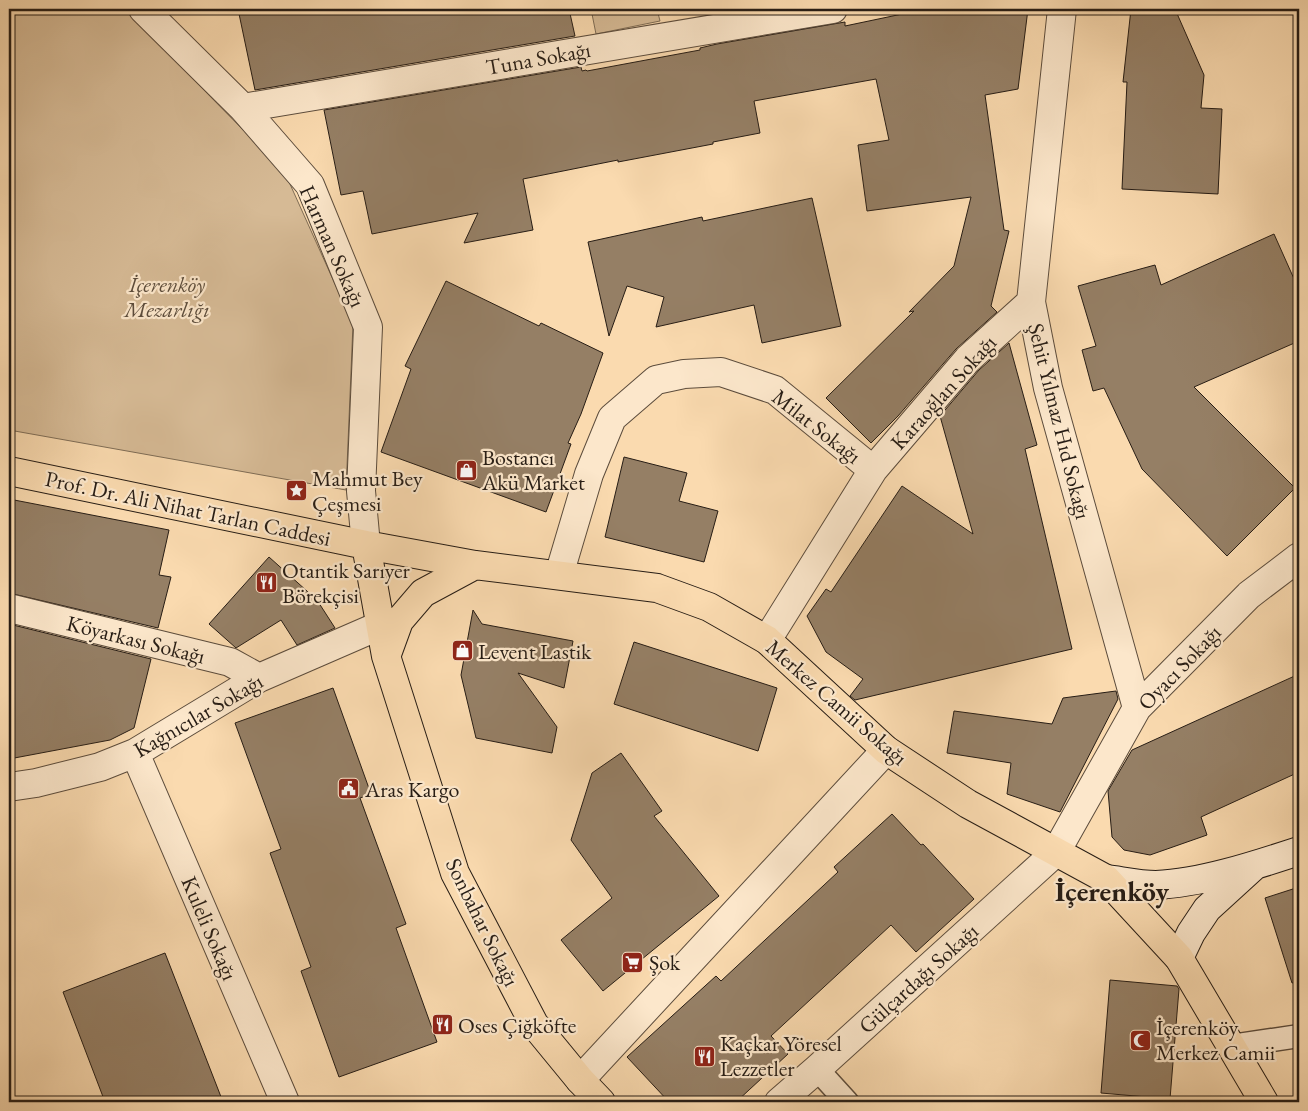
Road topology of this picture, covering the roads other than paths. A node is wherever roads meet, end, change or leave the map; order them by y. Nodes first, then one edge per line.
1 (143, 9) edge
2 (833, 9) edge
3 (1062, 9) edge
4 (243, 108) junction
5 (1031, 302) junction
6 (873, 470) junction
7 (9, 471) edge
8 (366, 545) junction
9 (1299, 557) edge
10 (475, 565) junction
11 (559, 575) junction
12 (9, 608) edge
13 (381, 625) junction
14 (767, 640) junction
15 (386, 656) junction
16 (259, 678) junction
17 (1137, 708) junction
18 (886, 750) junction
19 (135, 753) junction
20 (9, 787) edge
21 (1299, 850) edge
22 (1056, 852) junction
23 (1254, 866) junction
24 (1106, 879) junction
25 (1179, 958) junction
26 (1299, 1036) edge
27 (1231, 1046) junction
28 (817, 1069) junction
29 (580, 1080) junction
30 (285, 1102) edge
31 (601, 1102) edge
32 (779, 1102) edge
33 (847, 1102) edge
34 (1264, 1102) edge

1 - 4 street, Harman Sokağı
2 - 4 street, Tuna Sokağı
3 - 5 street, Şehit Yılmaz Hıd Sokağı
4 - 8 street, Harman Sokağı
5 - 6 street, Karaoğlan Sokağı
5 - 17 street, Şehit Yılmaz Hıd Sokağı
6 - 11 street, Milat Sokağı
6 - 14 street, Karaoğlan Sokağı
7 - 8 main road, Prof. Dr. Ali Nihat Tarlan Caddesi
8 - 10 main road, Merkez Camii Sokağı
8 - 13 main road, Sonbahar Sokağı
9 - 17 street, Oyacı Sokağı
10 - 11 main road, Merkez Camii Sokağı
10 - 15 main road
11 - 14 main road, Merkez Camii Sokağı
12 - 16 street, Köyarkası Sokağı
13 - 15 main road, Sonbahar Sokağı
13 - 16 street, Kağnıcılar Sokağı
14 - 18 main road, Merkez Camii Sokağı
15 - 29 main road, Sonbahar Sokağı
16 - 19 street, Kağnıcılar Sokağı
17 - 22 street, Oyacı Sokağı
18 - 22 main road, Merkez Camii Sokağı
18 - 29 street
19 - 20 street, Kağnıcılar Sokağı
19 - 30 street, Kuleli Sokağı
21 - 23 street
22 - 24 main road, Merkez Camii Sokağı
22 - 28 street, Gülçardağı Sokağı
23 - 24 street
23 - 25 street
24 - 25 main road, Merkez Camii Sokağı
25 - 27 main road, Merkez Camii Sokağı
26 - 27 lane
27 - 34 main road, Merkez Camii Sokağı
28 - 32 street, Gülçardağı Sokağı
28 - 33 lane
29 - 31 main road, Sonbahar Sokağı

